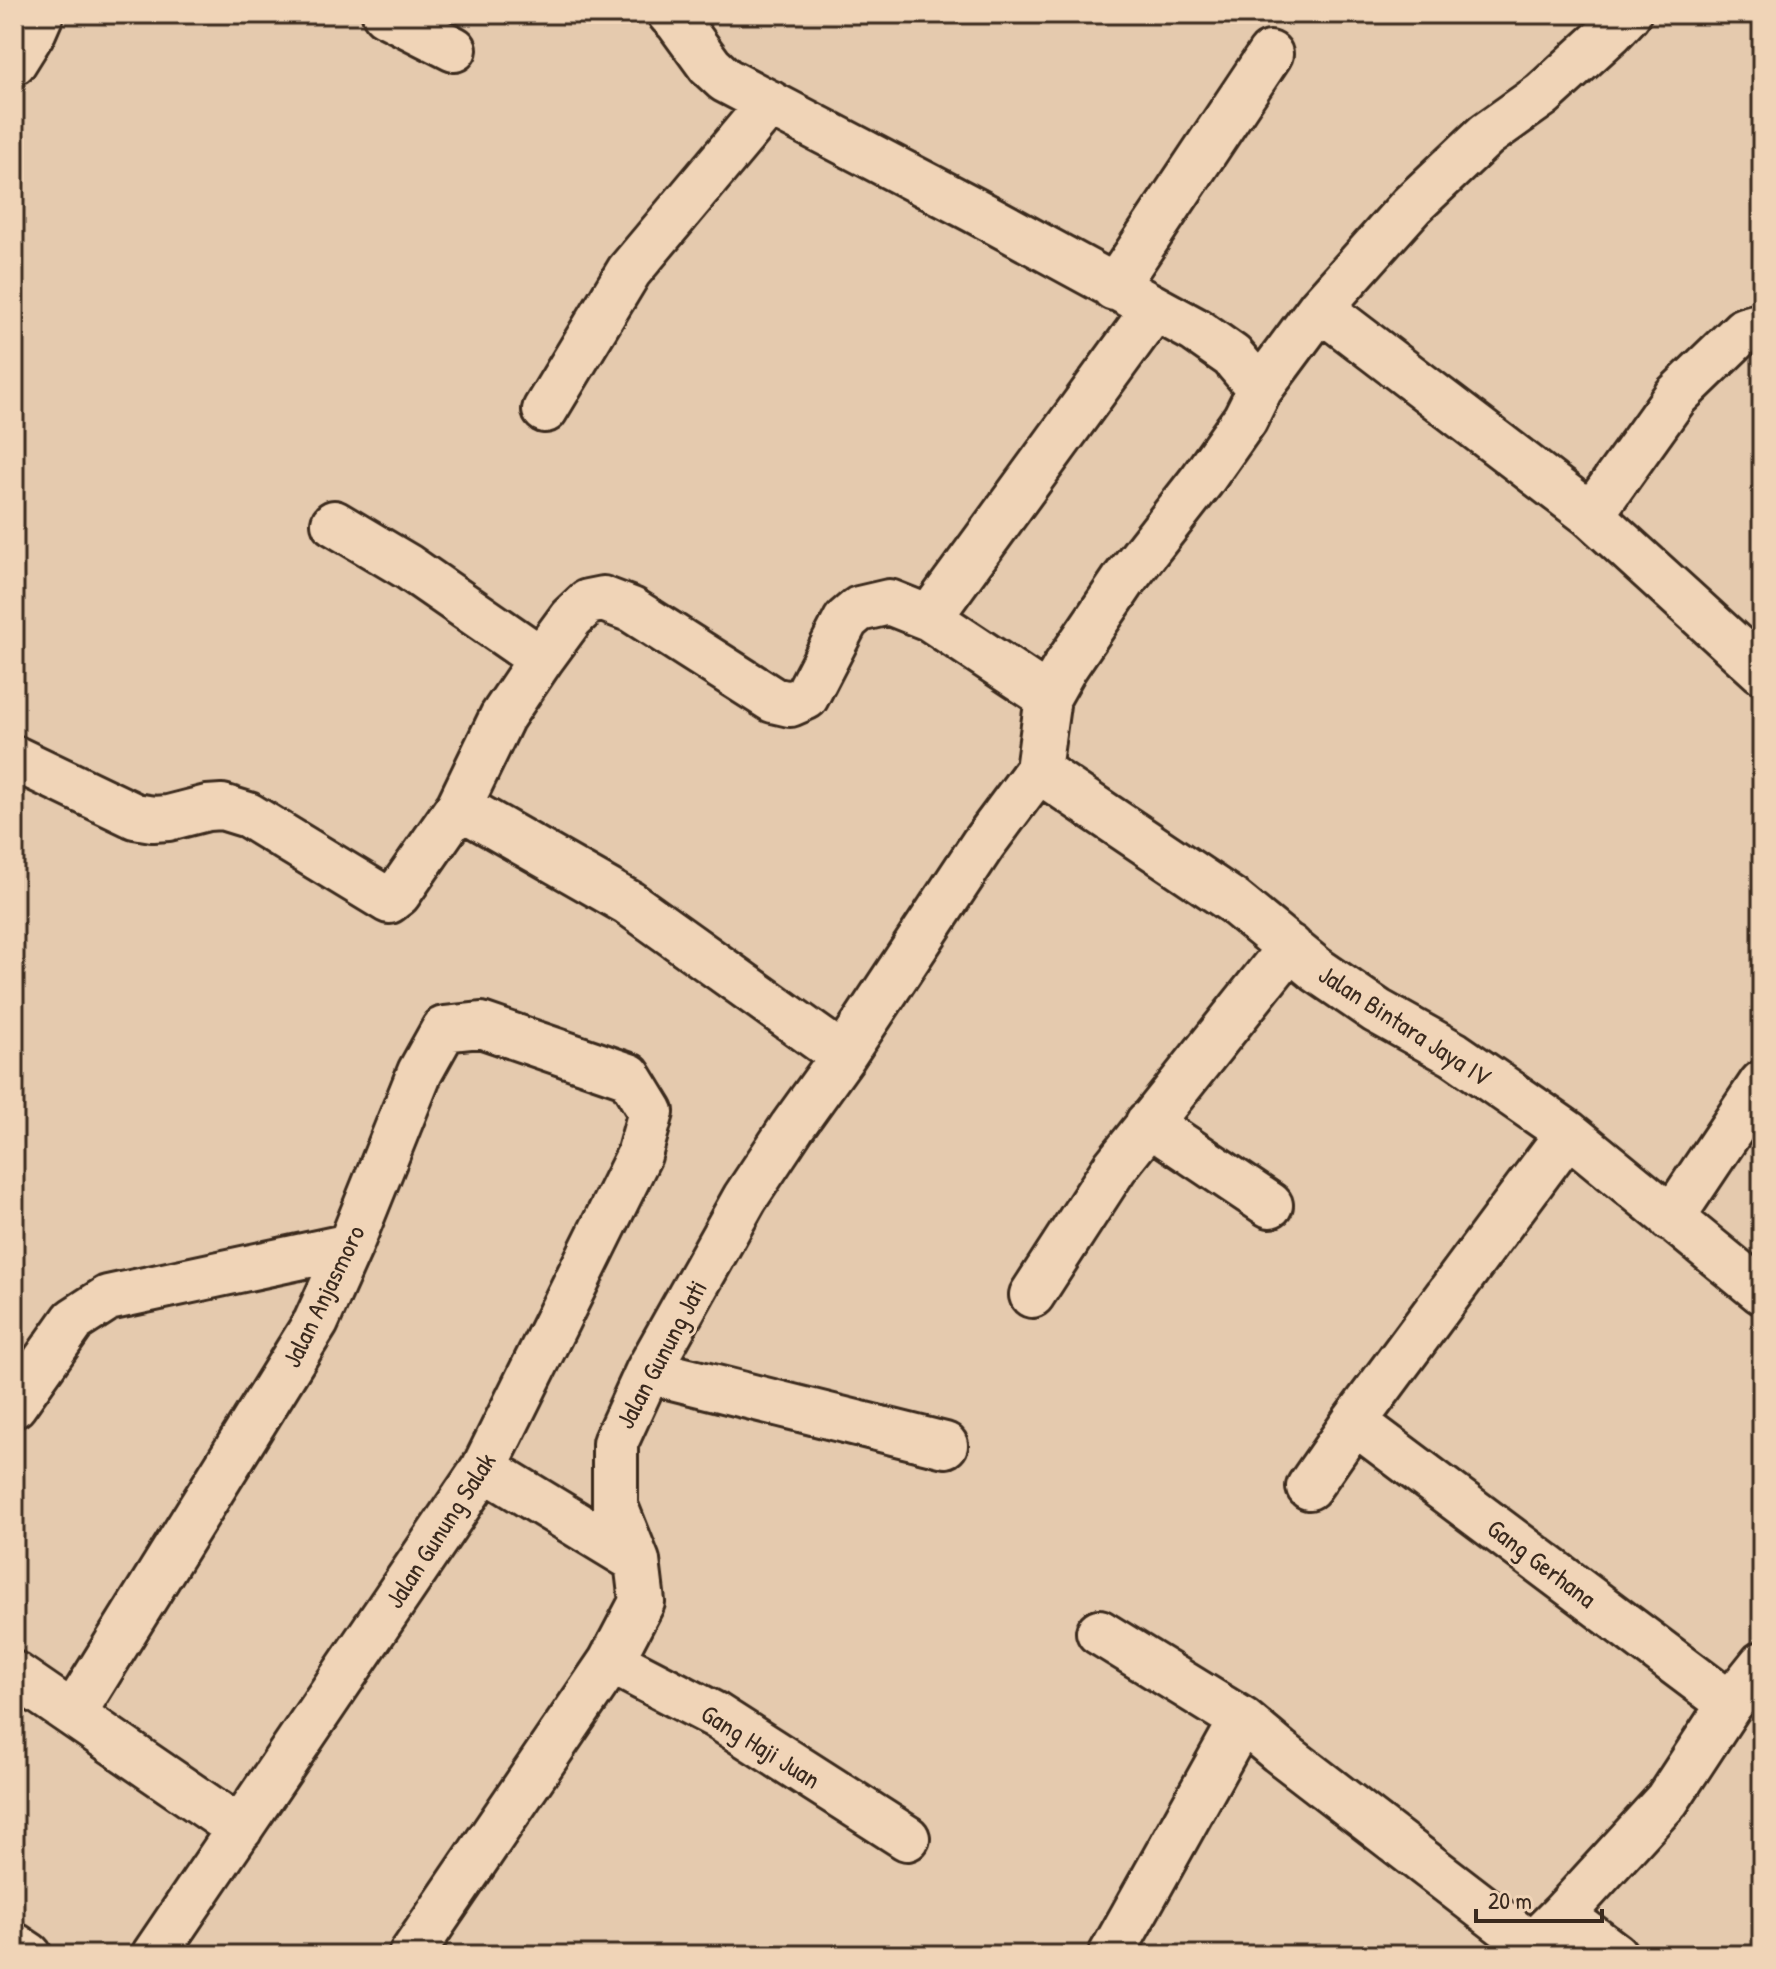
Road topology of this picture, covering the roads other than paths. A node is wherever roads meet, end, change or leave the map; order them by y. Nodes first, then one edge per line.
1 (41, 14) edge
2 (385, 14) edge
3 (670, 14) edge
4 (1628, 14) edge
5 (454, 49) dead end
6 (1270, 54) dead end
7 (14, 62) edge
8 (770, 103) junction
9 (1114, 288) junction
10 (1320, 308) junction
11 (1154, 309) junction
12 (1762, 325) edge
13 (1260, 389) junction
14 (545, 410) dead end
15 (1591, 515) junction
16 (334, 523) dead end
17 (929, 618) junction
18 (541, 659) junction
19 (1762, 671) edge
20 (1048, 697) junction
21 (14, 758) edge
22 (1038, 770) junction
23 (459, 806) junction
24 (1290, 947) junction
25 (843, 1056) junction
26 (629, 1076) joint
27 (1762, 1083) edge
28 (1148, 1123) junction
29 (1568, 1133) junction
30 (1270, 1205) dead end
31 (1671, 1219) junction
32 (350, 1246) junction
33 (1762, 1292) edge
34 (1032, 1295) dead end
35 (648, 1371) junction
36 (14, 1405) edge
37 (1354, 1422) junction
38 (945, 1445) dead end
39 (484, 1468) junction
40 (1309, 1487) dead end
41 (637, 1561) junction
42 (1099, 1632) dead end
43 (611, 1661) junction
44 (1762, 1664) edge
45 (14, 1674) edge
46 (1730, 1704) junction
47 (73, 1714) junction
48 (1242, 1720) junction
49 (240, 1829) junction
50 (907, 1838) dead end
51 (1562, 1915) junction
52 (14, 1945) edge
53 (1527, 1950) edge
54 (29, 1955) edge
55 (154, 1955) edge
56 (411, 1955) edge
57 (1111, 1955) edge
58 (1615, 1955) edge

1 - 7 street
2 - 5 street
3 - 8 street
4 - 10 street
6 - 9 street
8 - 9 street
8 - 14 street
9 - 11 street
10 - 13 street
10 - 15 street
11 - 13 street
11 - 17 street
12 - 15 street
13 - 20 street
15 - 19 street
16 - 18 street
17 - 18 street
17 - 20 street
18 - 23 street
20 - 22 street
21 - 23 street
22 - 24 street, Jalan Bintara Jaya IV
22 - 25 street, Jalan Gunung Jati
23 - 25 street
24 - 28 street
24 - 29 street, Jalan Bintara Jaya IV
25 - 35 street, Jalan Gunung Jati
26 - 32 street, Jalan Anjasmoro
26 - 39 street, Jalan Gunung Salak
27 - 31 street
28 - 30 street
28 - 34 street
29 - 31 street, Jalan Bintara Jaya IV
29 - 37 street
31 - 33 street, Jalan Bintara Jaya IV
32 - 36 street
32 - 47 street, Jalan Anjasmoro
35 - 38 street
35 - 41 street, Jalan Gunung Jati
37 - 40 street
37 - 46 street, Gang Gerhana
39 - 41 street
39 - 49 street, Jalan Gunung Salak
41 - 43 street, Jalan Gunung Jati
42 - 48 street
43 - 50 street, Gang Haji Juan
43 - 56 street, Jalan Gunung Jati
44 - 46 street
45 - 47 street
46 - 51 street
47 - 49 street
48 - 53 street
48 - 57 street
49 - 55 street, Jalan Gunung Salak
51 - 53 street
51 - 58 street
52 - 54 street

